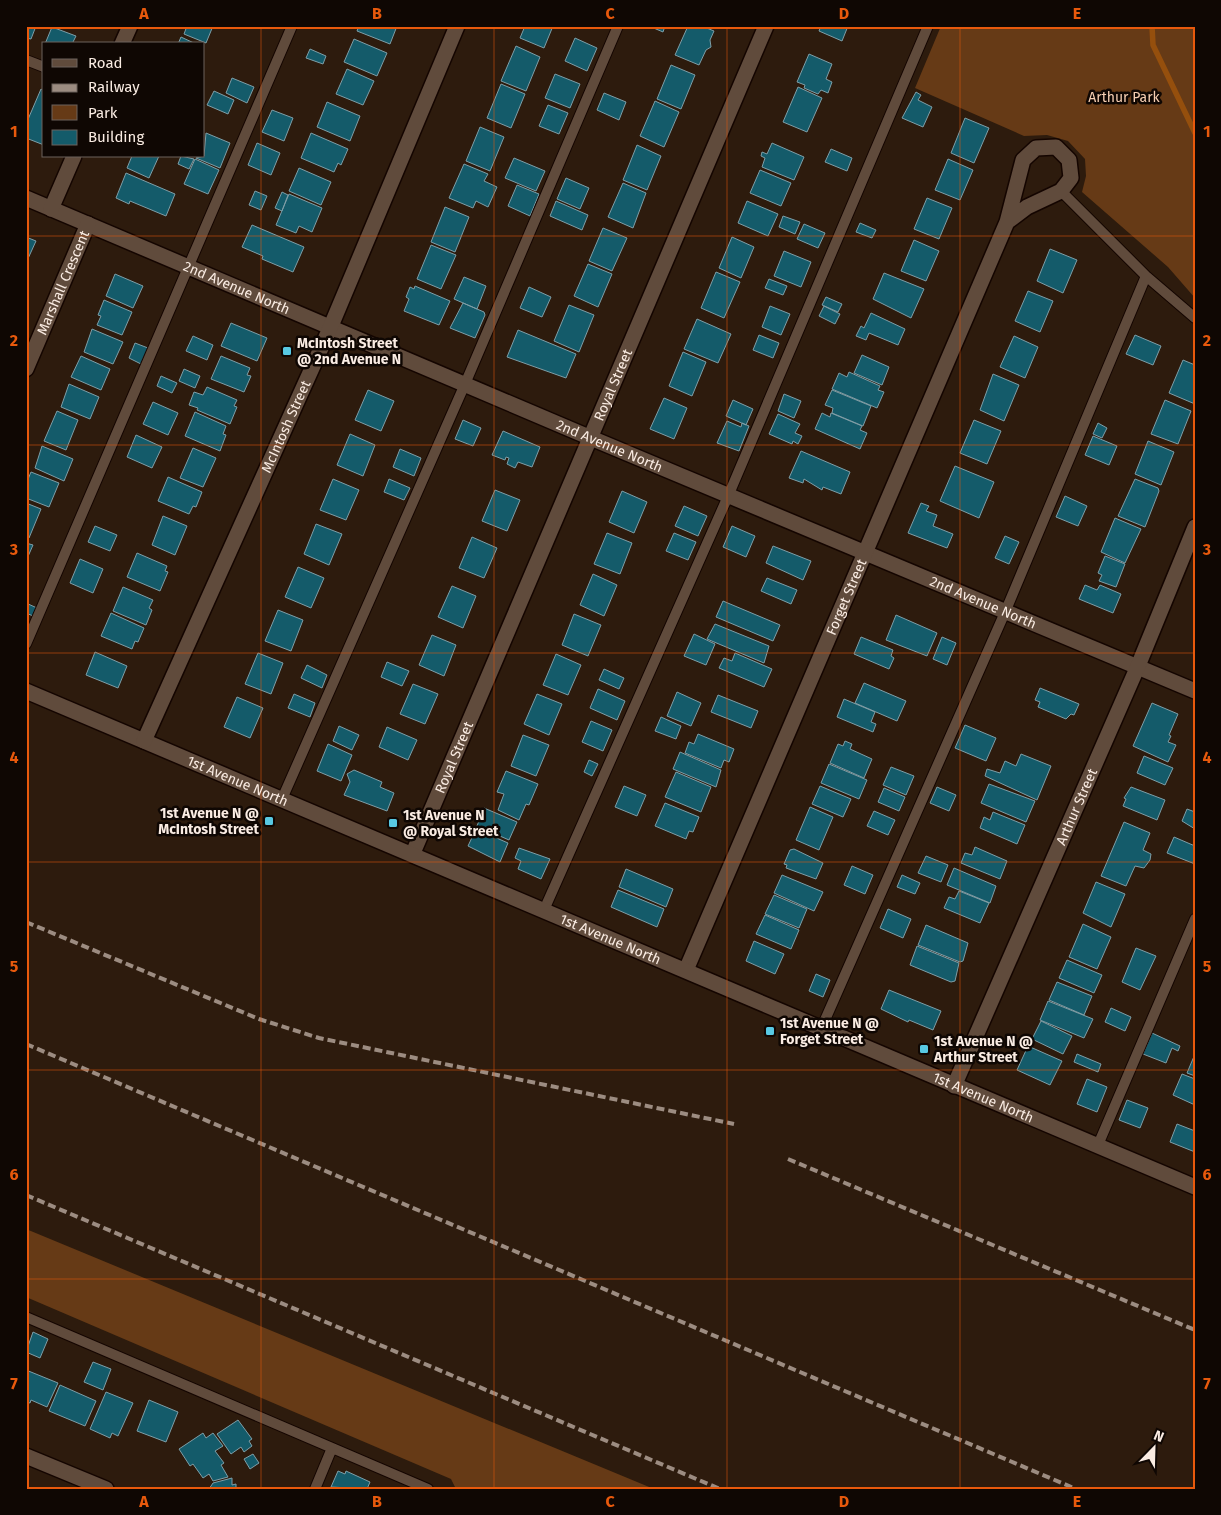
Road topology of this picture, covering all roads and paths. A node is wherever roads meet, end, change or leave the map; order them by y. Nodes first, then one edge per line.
1 (130, 26) edge
2 (292, 26) edge
3 (458, 26) edge
4 (618, 26) edge
5 (766, 26) edge
6 (928, 26) edge
7 (123, 42) edge
8 (26, 60) edge
9 (42, 66) edge
10 (73, 158) edge
11 (1061, 191) junction
12 (26, 198) edge
13 (51, 209) junction
14 (1007, 222) junction
15 (88, 224) junction
16 (189, 266) junction
17 (1146, 276) junction
18 (1195, 318) edge
19 (331, 326) junction
20 (26, 369) edge
21 (465, 384) junction
22 (591, 438) junction
23 (729, 494) junction
24 (1195, 527) edge
25 (866, 553) junction
26 (1006, 610) junction
27 (26, 644) edge
28 (1138, 666) junction
29 (26, 691) edge
30 (1195, 691) edge
31 (144, 741) junction
32 (282, 799) junction
33 (413, 853) junction
34 (544, 910) junction
35 (1195, 919) edge
36 (686, 970) junction
37 (821, 1029) junction
38 (954, 1086) junction
39 (1098, 1144) junction
40 (1195, 1187) edge
41 (26, 1317) edge
42 (332, 1448) junction
43 (26, 1456) edge
44 (106, 1489) edge
45 (315, 1489) edge
46 (428, 1489) edge

1 - 7 street
2 - 16 lane
3 - 19 street, McIntosh Street
4 - 21 lane
5 - 22 street, Royal Street
6 - 23 lane
8 - 9 lane
10 - 13 street
11 - 14 street
11 - 14 street, Forget Street
11 - 17 lane
12 - 13 street, 2nd Avenue North
13 - 15 street, 2nd Avenue North
14 - 25 street, Forget Street
15 - 16 street, 2nd Avenue North
15 - 20 street, Marshall Crescent
16 - 19 street, 2nd Avenue North
16 - 27 lane
17 - 18 lane
17 - 26 lane
19 - 21 street, 2nd Avenue North
19 - 31 street, McIntosh Street
21 - 22 street, 2nd Avenue North
21 - 32 lane
22 - 23 street, 2nd Avenue North
22 - 33 street, Royal Street
23 - 25 street, 2nd Avenue North
23 - 34 lane
24 - 28 street, Arthur Street
25 - 26 street, 2nd Avenue North
25 - 36 street, Forget Street
26 - 28 street, 2nd Avenue North
26 - 37 lane
28 - 30 street, 2nd Avenue North
28 - 38 street, Arthur Street
29 - 31 street, 1st Avenue North
31 - 32 street, 1st Avenue North
32 - 33 street, 1st Avenue North
33 - 34 street, 1st Avenue North
34 - 36 street, 1st Avenue North
35 - 39 lane
36 - 37 street, 1st Avenue North
37 - 38 street, 1st Avenue North
38 - 39 street, 1st Avenue North
39 - 40 street, 1st Avenue North
41 - 42 lane
42 - 45 lane
42 - 46 lane
43 - 44 street

